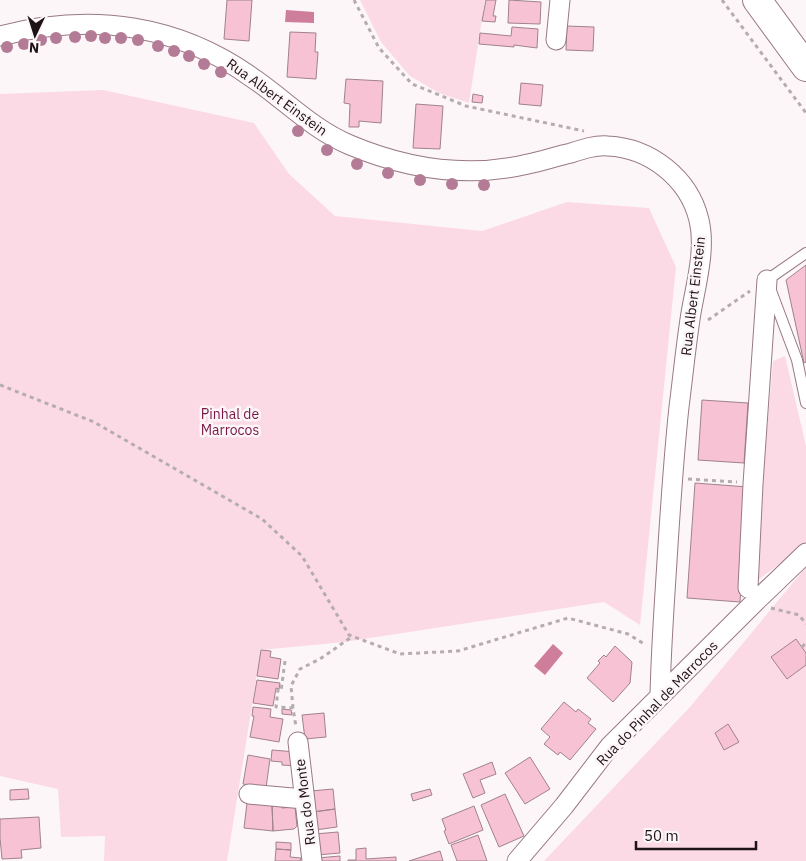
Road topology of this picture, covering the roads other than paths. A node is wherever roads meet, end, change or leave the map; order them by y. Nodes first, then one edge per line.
1 (560, 0) edge
2 (757, 0) edge
3 (0, 36) edge
4 (556, 40) dead end
5 (806, 67) edge
6 (806, 253) edge
7 (767, 280) junction
8 (806, 403) edge
9 (806, 553) edge
10 (751, 596) junction
11 (660, 696) junction
12 (298, 742) road end
13 (249, 794) dead end
14 (304, 799) junction
15 (312, 861) edge
16 (517, 861) edge

1 - 4 street
2 - 5 street
3 - 11 street, Rua Albert Einstein
6 - 7 lane
7 - 8 lane
7 - 10 street
9 - 10 street, Rua do Pinhal de Marrocos
10 - 11 street, Rua do Pinhal de Marrocos
11 - 16 street, Rua do Pinhal de Marrocos
12 - 14 street, Rua do Monte
13 - 14 street
14 - 15 street, Rua do Monte

